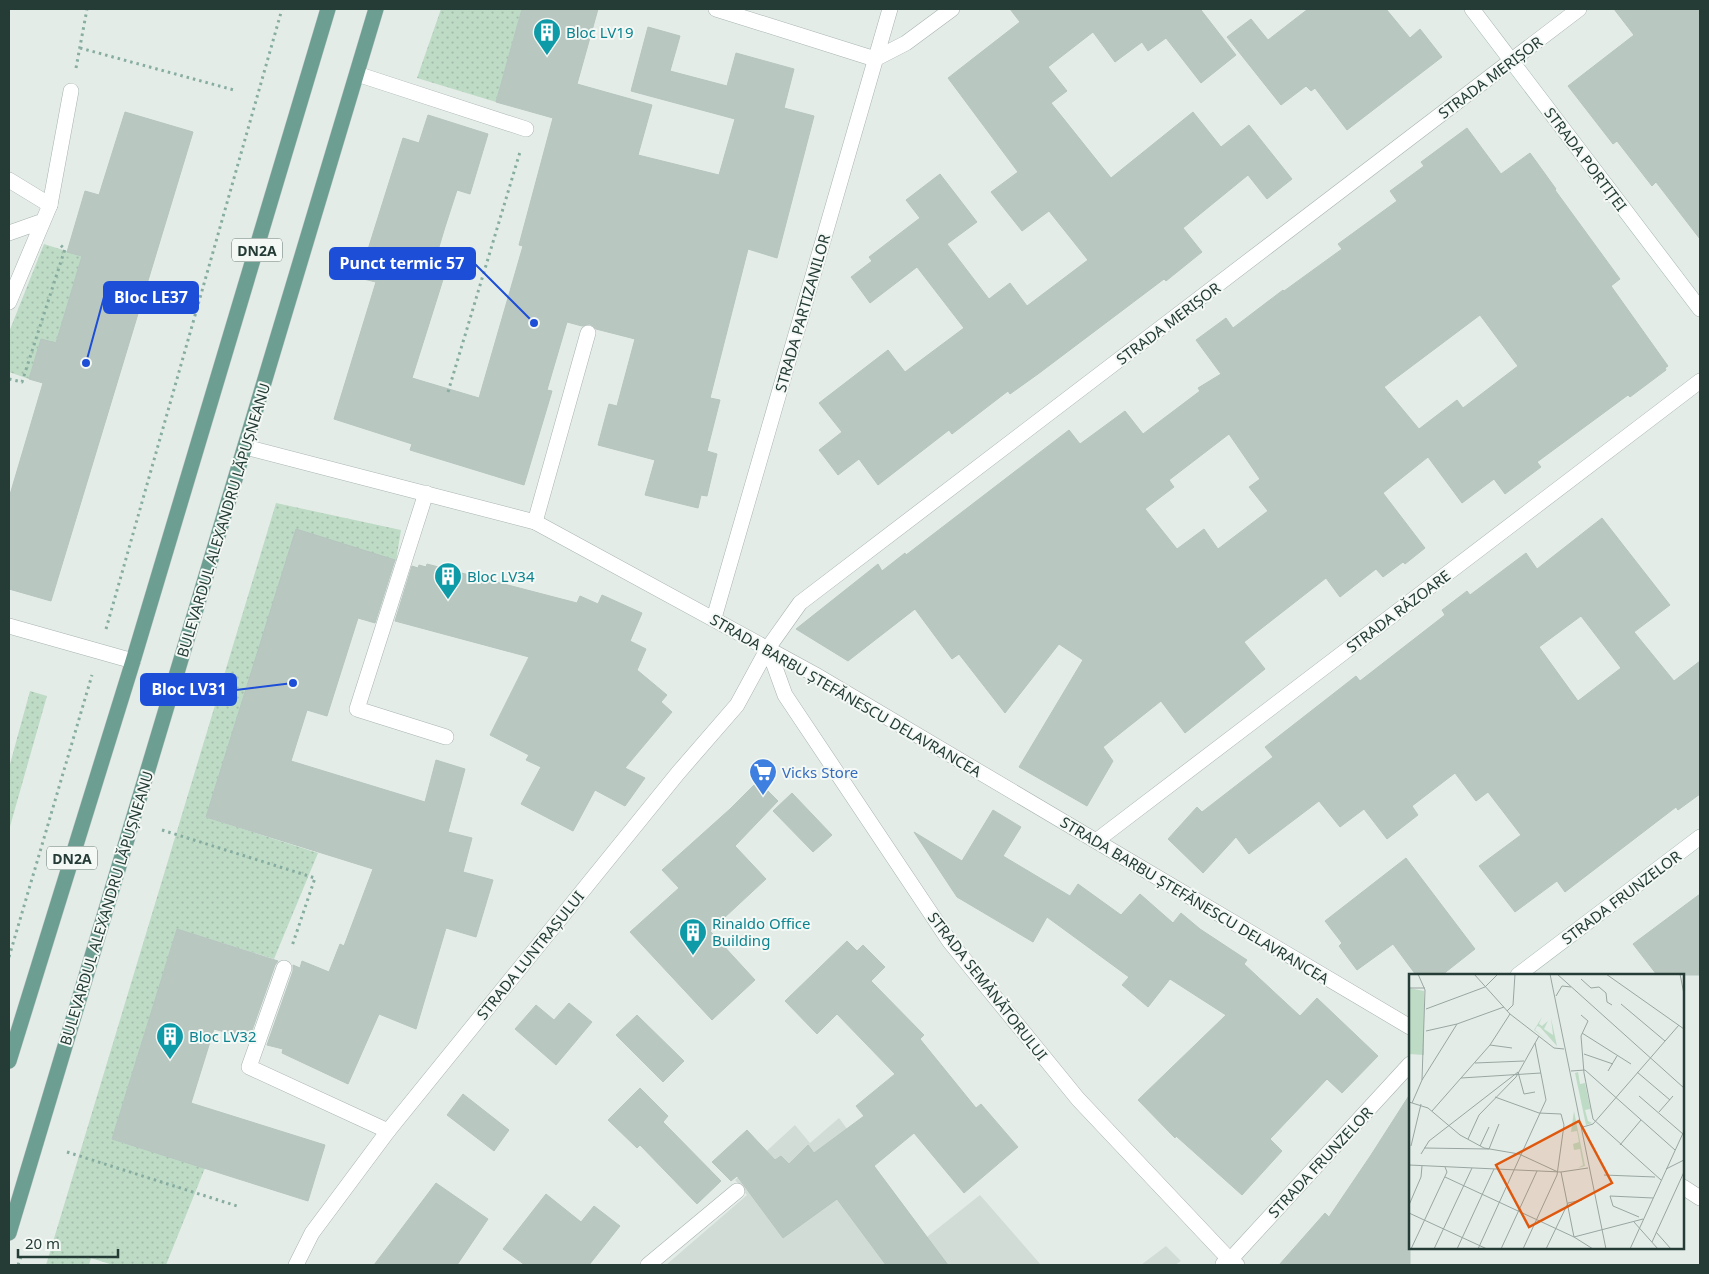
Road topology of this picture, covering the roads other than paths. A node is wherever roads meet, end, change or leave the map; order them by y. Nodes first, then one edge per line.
1 (328, 9) edge
2 (376, 9) edge
3 (716, 9) edge
4 (890, 9) edge
5 (952, 9) edge
6 (1472, 9) edge
7 (1579, 9) edge
8 (875, 59) junction
9 (1512, 60) junction
10 (357, 74) junction
11 (71, 91) road end
12 (526, 129) road end
13 (9, 181) edge
14 (50, 204) junction
15 (41, 224) junction
16 (9, 233) edge
17 (9, 302) edge
18 (1700, 309) edge
19 (588, 333) dead end
20 (1700, 381) edge
21 (245, 447) junction
22 (426, 493) junction
23 (535, 522) junction
24 (714, 618) junction
25 (9, 626) edge
26 (768, 648) junction
27 (133, 661) junction
28 (446, 737) dead end
29 (1700, 837) edge
30 (1096, 841) junction
31 (284, 968) road end
32 (1519, 974) edge
33 (1409, 1026) edge
34 (9, 1062) edge
35 (1409, 1065) edge
36 (388, 1131) junction
37 (1684, 1188) edge
38 (737, 1191) dead end
39 (1700, 1198) edge
40 (9, 1233) edge
41 (1230, 1263) edge
42 (296, 1265) edge
43 (648, 1265) edge

1 - 27 main road, DN2A
2 - 10 main road, BULEVARDUL ALEXANDRU LĂPUȘNEANU
3 - 8 street
4 - 8 street, STRADA PARTIZANILOR
5 - 8 street
6 - 9 street, STRADA PORTIȚEI
7 - 9 street, STRADA MERIȘOR
8 - 24 street, STRADA PARTIZANILOR
9 - 18 street, STRADA PORTIȚEI
9 - 26 street, STRADA MERIȘOR
10 - 12 street
10 - 21 main road, BULEVARDUL ALEXANDRU LĂPUȘNEANU
11 - 14 street
13 - 14 street
14 - 15 street
15 - 16 street
15 - 17 street
19 - 23 street
20 - 30 street, STRADA RĂZOARE
21 - 22 street, STRADA BARBU ȘTEFĂNESCU DELAVRANCEA
21 - 40 main road, BULEVARDUL ALEXANDRU LĂPUȘNEANU
22 - 23 street, STRADA BARBU ȘTEFĂNESCU DELAVRANCEA
22 - 28 street
23 - 24 street, STRADA BARBU ȘTEFĂNESCU DELAVRANCEA
24 - 26 street, STRADA BARBU ȘTEFĂNESCU DELAVRANCEA
25 - 27 street
26 - 30 street, STRADA BARBU ȘTEFĂNESCU DELAVRANCEA
26 - 36 street, STRADA LUNTRAȘULUI
26 - 41 street, STRADA SEMĂNĂTORULUI
27 - 34 main road, DN2A
29 - 32 street, STRADA FRUNZELOR
30 - 33 street, STRADA BARBU ȘTEFĂNESCU DELAVRANCEA
31 - 36 street
35 - 41 street, STRADA FRUNZELOR
36 - 42 street, STRADA LUNTRAȘULUI
37 - 39 street
38 - 43 street

